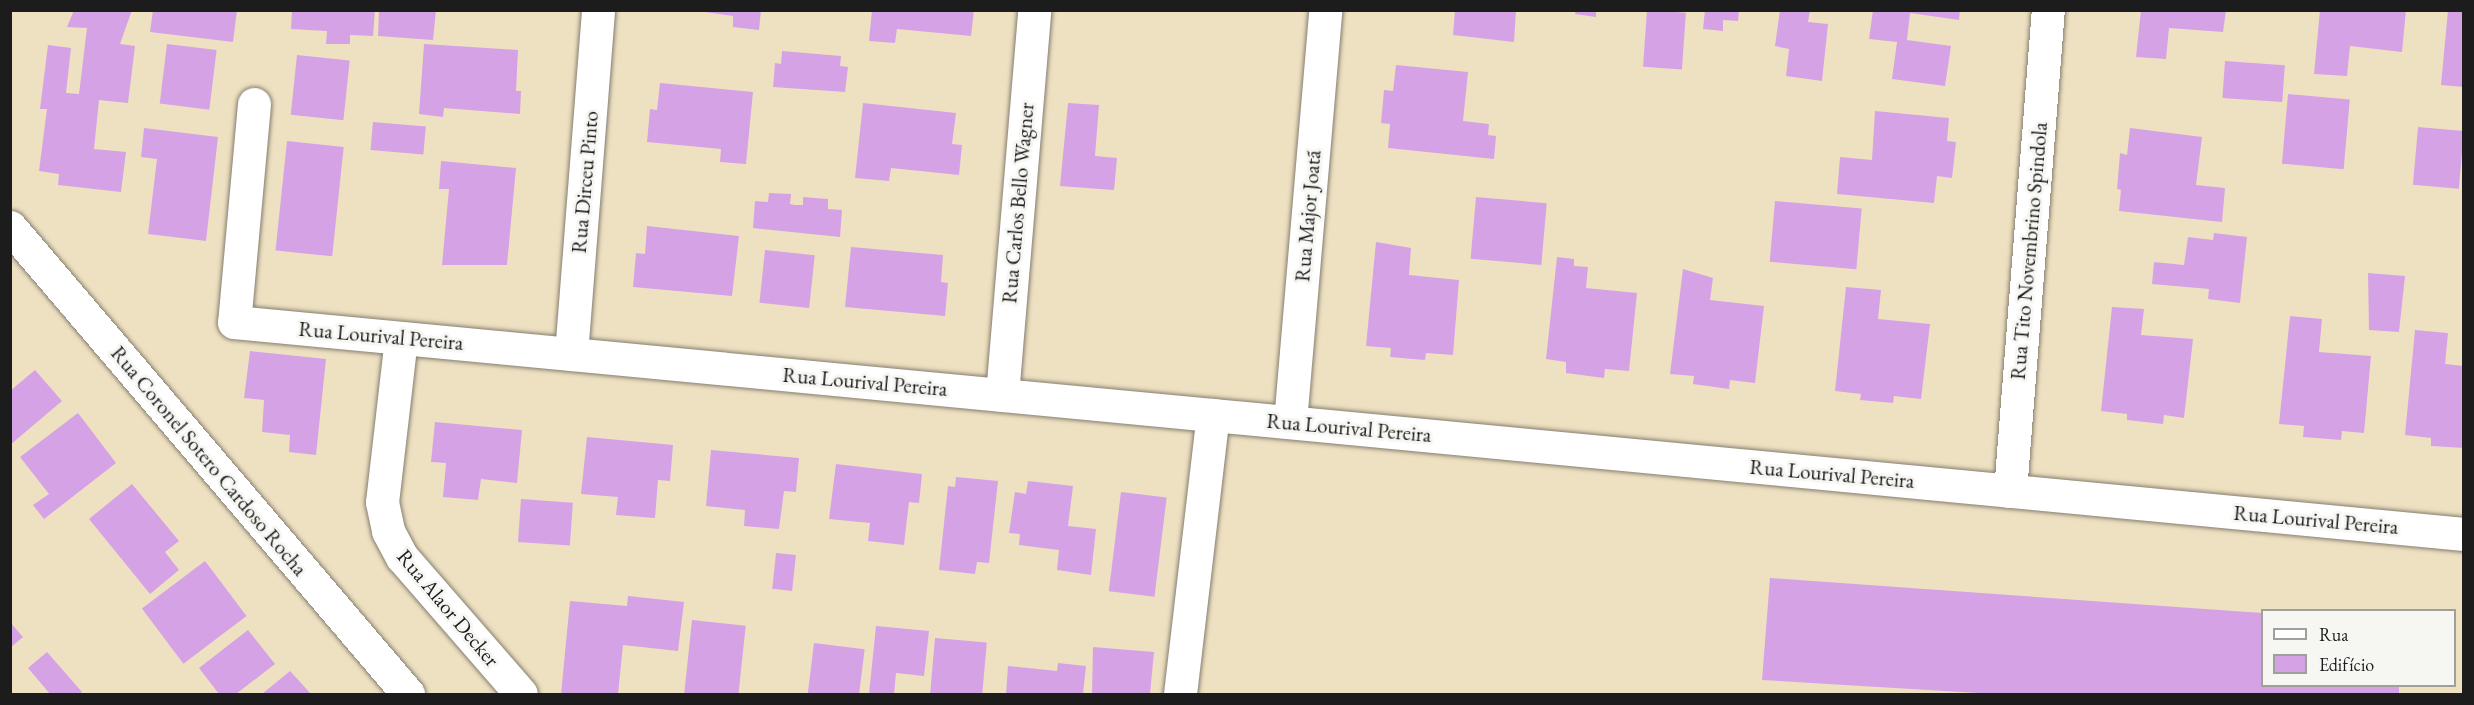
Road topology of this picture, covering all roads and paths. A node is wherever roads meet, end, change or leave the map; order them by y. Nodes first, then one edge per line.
1 (598, 10) edge
2 (1034, 10) edge
3 (1325, 10) edge
4 (2048, 10) edge
5 (254, 104) dead end
6 (10, 227) edge
7 (402, 338) junction
8 (571, 354) junction
9 (1002, 395) junction
10 (1213, 415) junction
11 (1290, 422) junction
12 (2010, 491) junction
13 (2463, 534) edge
14 (408, 694) edge
15 (521, 694) edge
16 (1180, 694) edge

1 - 8 street, Rua Dirceu Pinto
2 - 9 street, Rua Carlos Bello Wagner
3 - 11 street, Rua Major Joatã
4 - 12 street, Rua Tito Novembrino Spindola
5 - 7 street, Rua Lourival Pereira
6 - 14 street, Rua Coronel Sotero Cardoso Rocha
7 - 8 street, Rua Lourival Pereira
7 - 15 street, Rua Alaor Decker
8 - 9 street, Rua Lourival Pereira
9 - 10 street, Rua Lourival Pereira
10 - 11 street, Rua Lourival Pereira
10 - 16 street
11 - 12 street, Rua Lourival Pereira
12 - 13 street, Rua Lourival Pereira

